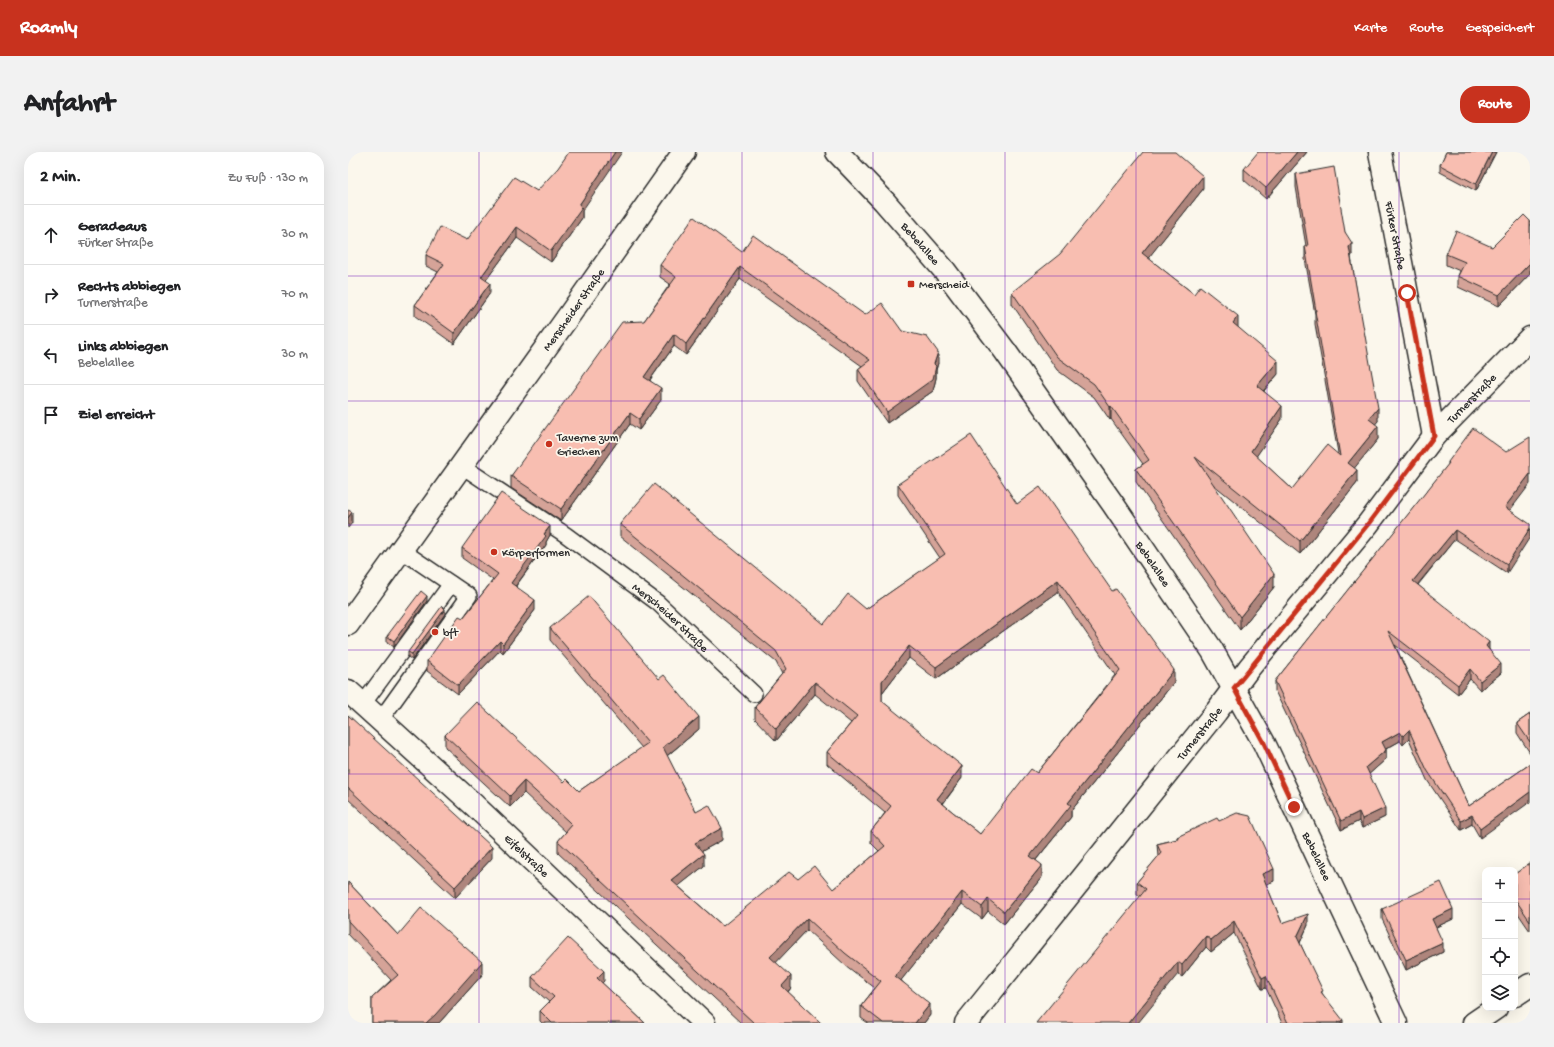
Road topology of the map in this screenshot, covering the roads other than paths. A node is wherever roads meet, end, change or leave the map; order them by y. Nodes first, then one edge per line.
1 (684, 152) edge
2 (837, 152) edge
3 (1380, 152) edge
4 (1530, 338) edge
5 (1434, 436) junction
6 (462, 466) junction
7 (401, 550) junction
8 (450, 584) junction
9 (348, 624) edge
10 (1234, 688) junction
11 (754, 694) dead end
12 (355, 697) edge
13 (381, 719) junction
14 (1530, 985) edge
15 (1518, 993) edge
16 (1492, 1011) edge
17 (704, 1023) edge
18 (966, 1023) edge
19 (1396, 1023) edge
20 (1474, 1023) edge

1 - 6 street, Merscheider Straße
2 - 10 street, Bebelallee
3 - 5 street, Fürker Straße
4 - 5 street, Turnerstraße
5 - 10 street, Turnerstraße
6 - 7 street, Merscheider Straße
6 - 11 lane, Merscheider Straße
7 - 8 lane
7 - 9 street, Merscheider Straße
8 - 12 lane
8 - 13 lane
10 - 18 street, Turnerstraße
10 - 19 street, Bebelallee
12 - 13 street, Eifelstraße
13 - 17 street, Eifelstraße
14 - 15 street
16 - 20 street

